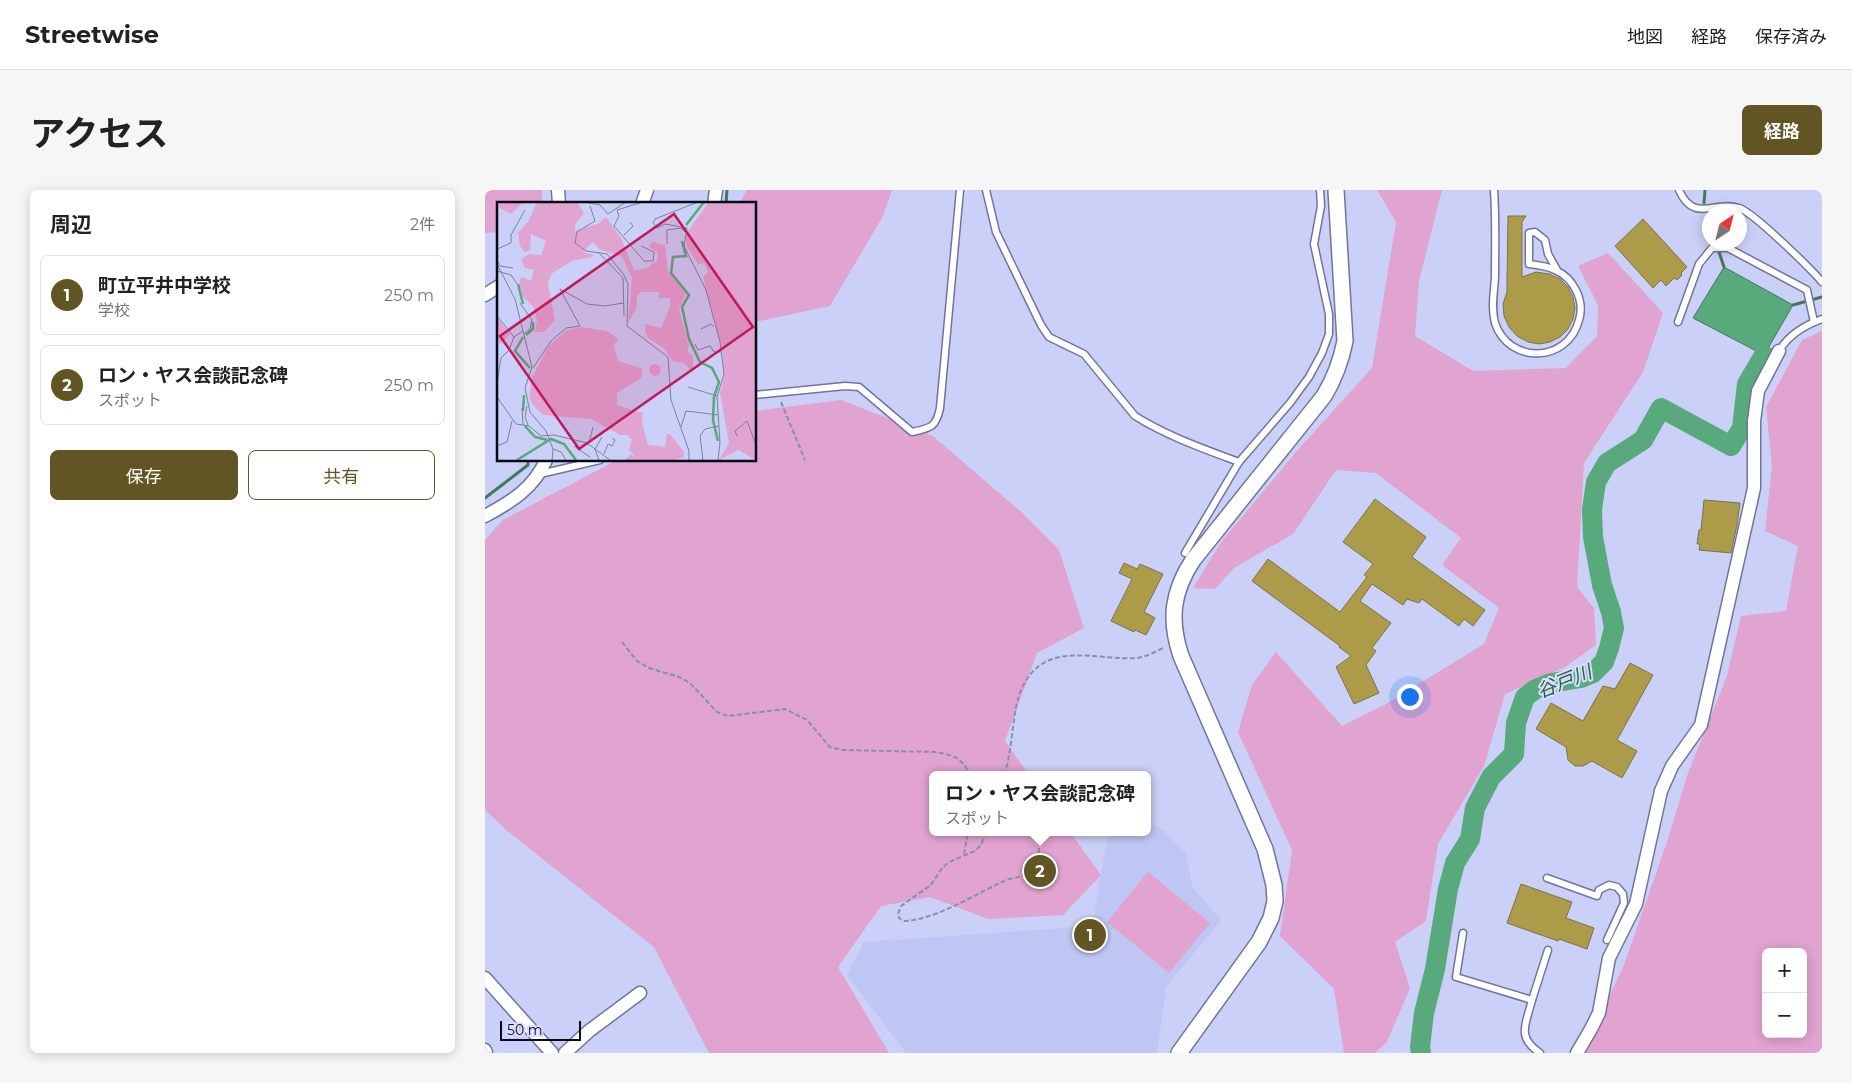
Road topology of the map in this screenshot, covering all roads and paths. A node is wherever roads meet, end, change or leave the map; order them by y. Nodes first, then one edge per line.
1 (647, 190) edge
2 (960, 190) edge
3 (985, 190) edge
4 (1320, 190) edge
5 (1336, 190) edge
6 (1494, 190) edge
7 (1679, 190) edge
8 (643, 202) edge
9 (1557, 270) junction
10 (1822, 282) edge
11 (497, 287) edge
12 (485, 295) edge
13 (1822, 319) edge
14 (1677, 322) dead end
15 (1814, 322) junction
16 (1779, 351) joint
17 (777, 393) junction
18 (756, 395) edge
19 (805, 460) dead end
20 (545, 461) edge
21 (597, 461) edge
22 (1239, 462) junction
23 (539, 474) junction
24 (485, 516) edge
25 (1185, 553) dead end
26 (622, 642) dead end
27 (1177, 642) junction
28 (967, 771) edge
29 (1004, 771) edge
30 (967, 836) edge
31 (984, 836) edge
32 (1040, 836) edge
33 (963, 856) junction
34 (1547, 878) dead end
35 (1463, 933) dead end
36 (1607, 940) joint
37 (1548, 950) dead end
38 (1609, 958) junction
39 (485, 978) edge
40 (640, 993) dead end
41 (1532, 1000) junction
42 (552, 1053) edge
43 (565, 1053) edge
44 (1179, 1053) edge
45 (1540, 1053) edge
46 (1577, 1053) edge

1 - 8 street
2 - 17 lane
3 - 22 lane
4 - 22 lane
5 - 27 street
6 - 9 lane
7 - 10 lane
9 - 9 lane
11 - 12 street
13 - 15 lane
14 - 15 lane
15 - 16 lane
16 - 38 street
17 - 18 lane
17 - 19 path
20 - 23 street
21 - 23 lane
22 - 25 lane
23 - 24 street
26 - 28 path
27 - 29 path
27 - 44 street
30 - 33 path
31 - 33 path
32 - 33 path
34 - 36 lane
35 - 41 lane
36 - 38 street
37 - 41 lane
38 - 46 street
39 - 42 street
40 - 43 street
41 - 45 lane

